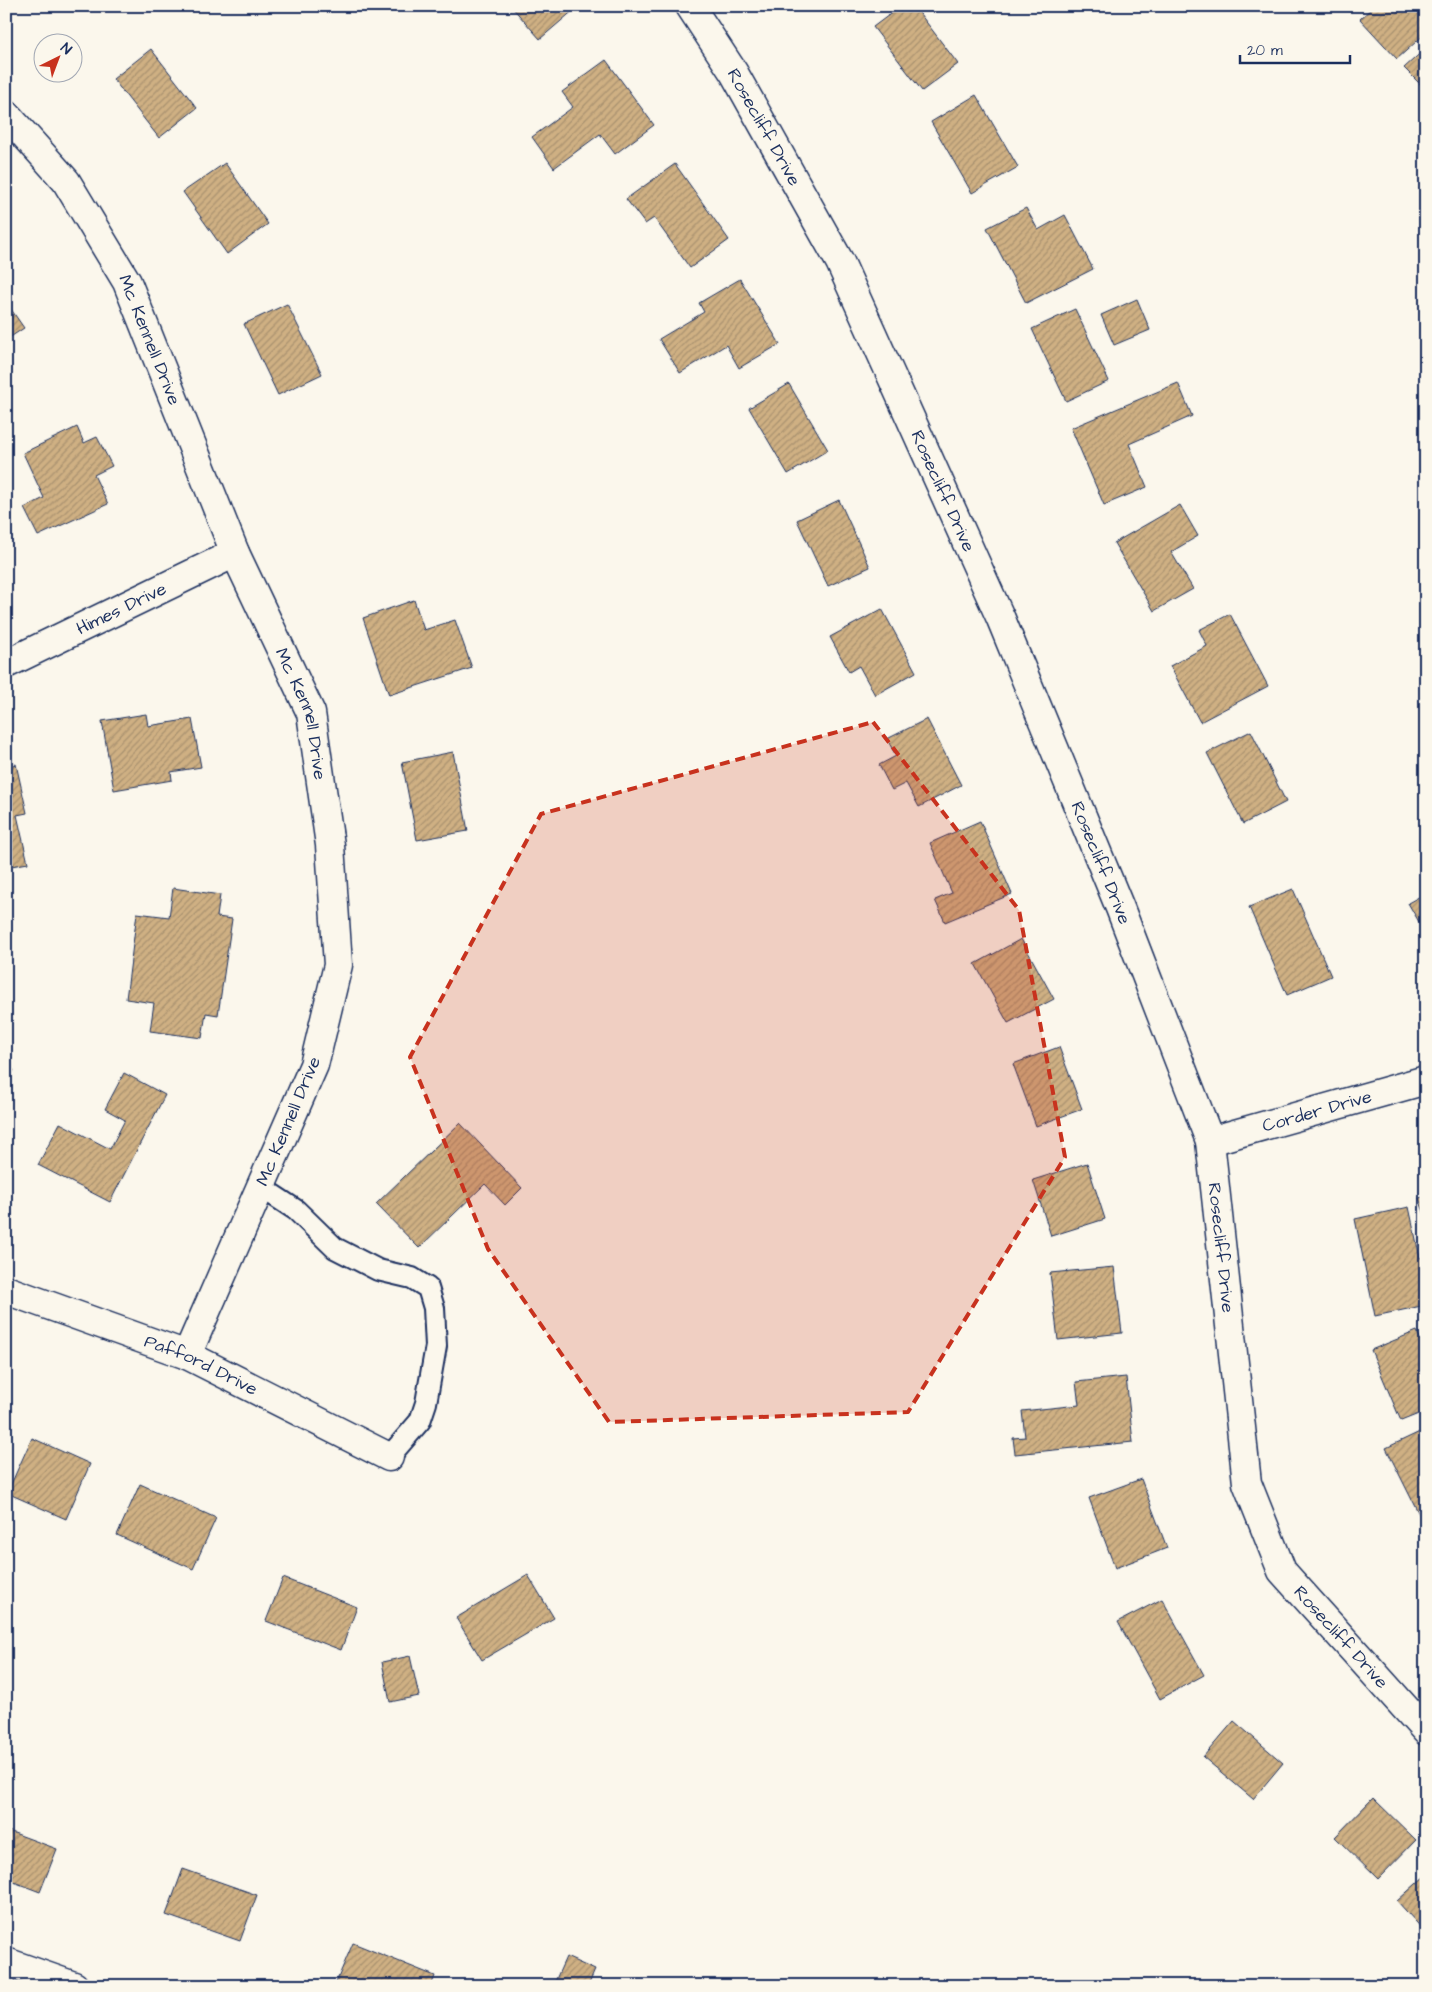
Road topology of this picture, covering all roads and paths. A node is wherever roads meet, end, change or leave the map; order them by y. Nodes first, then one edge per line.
1 (690, 6) edge
2 (6, 114) edge
3 (235, 553) junction
4 (6, 664) edge
5 (1426, 1080) edge
6 (1210, 1141) junction
7 (261, 1187) junction
8 (6, 1290) edge
9 (187, 1356) junction
10 (389, 1457) joint
11 (1426, 1730) edge
12 (6, 1962) edge
13 (74, 1986) edge

1 - 6 street, Rosecliff Drive
2 - 3 street, Mc Kennell Drive
3 - 4 street, Himes Drive
3 - 7 street, Mc Kennell Drive
5 - 6 street, Corder Drive
6 - 11 street, Rosecliff Drive
7 - 9 street, Mc Kennell Drive
7 - 10 lane
8 - 9 street, Pafford Drive
9 - 10 street, Pafford Drive
12 - 13 street

